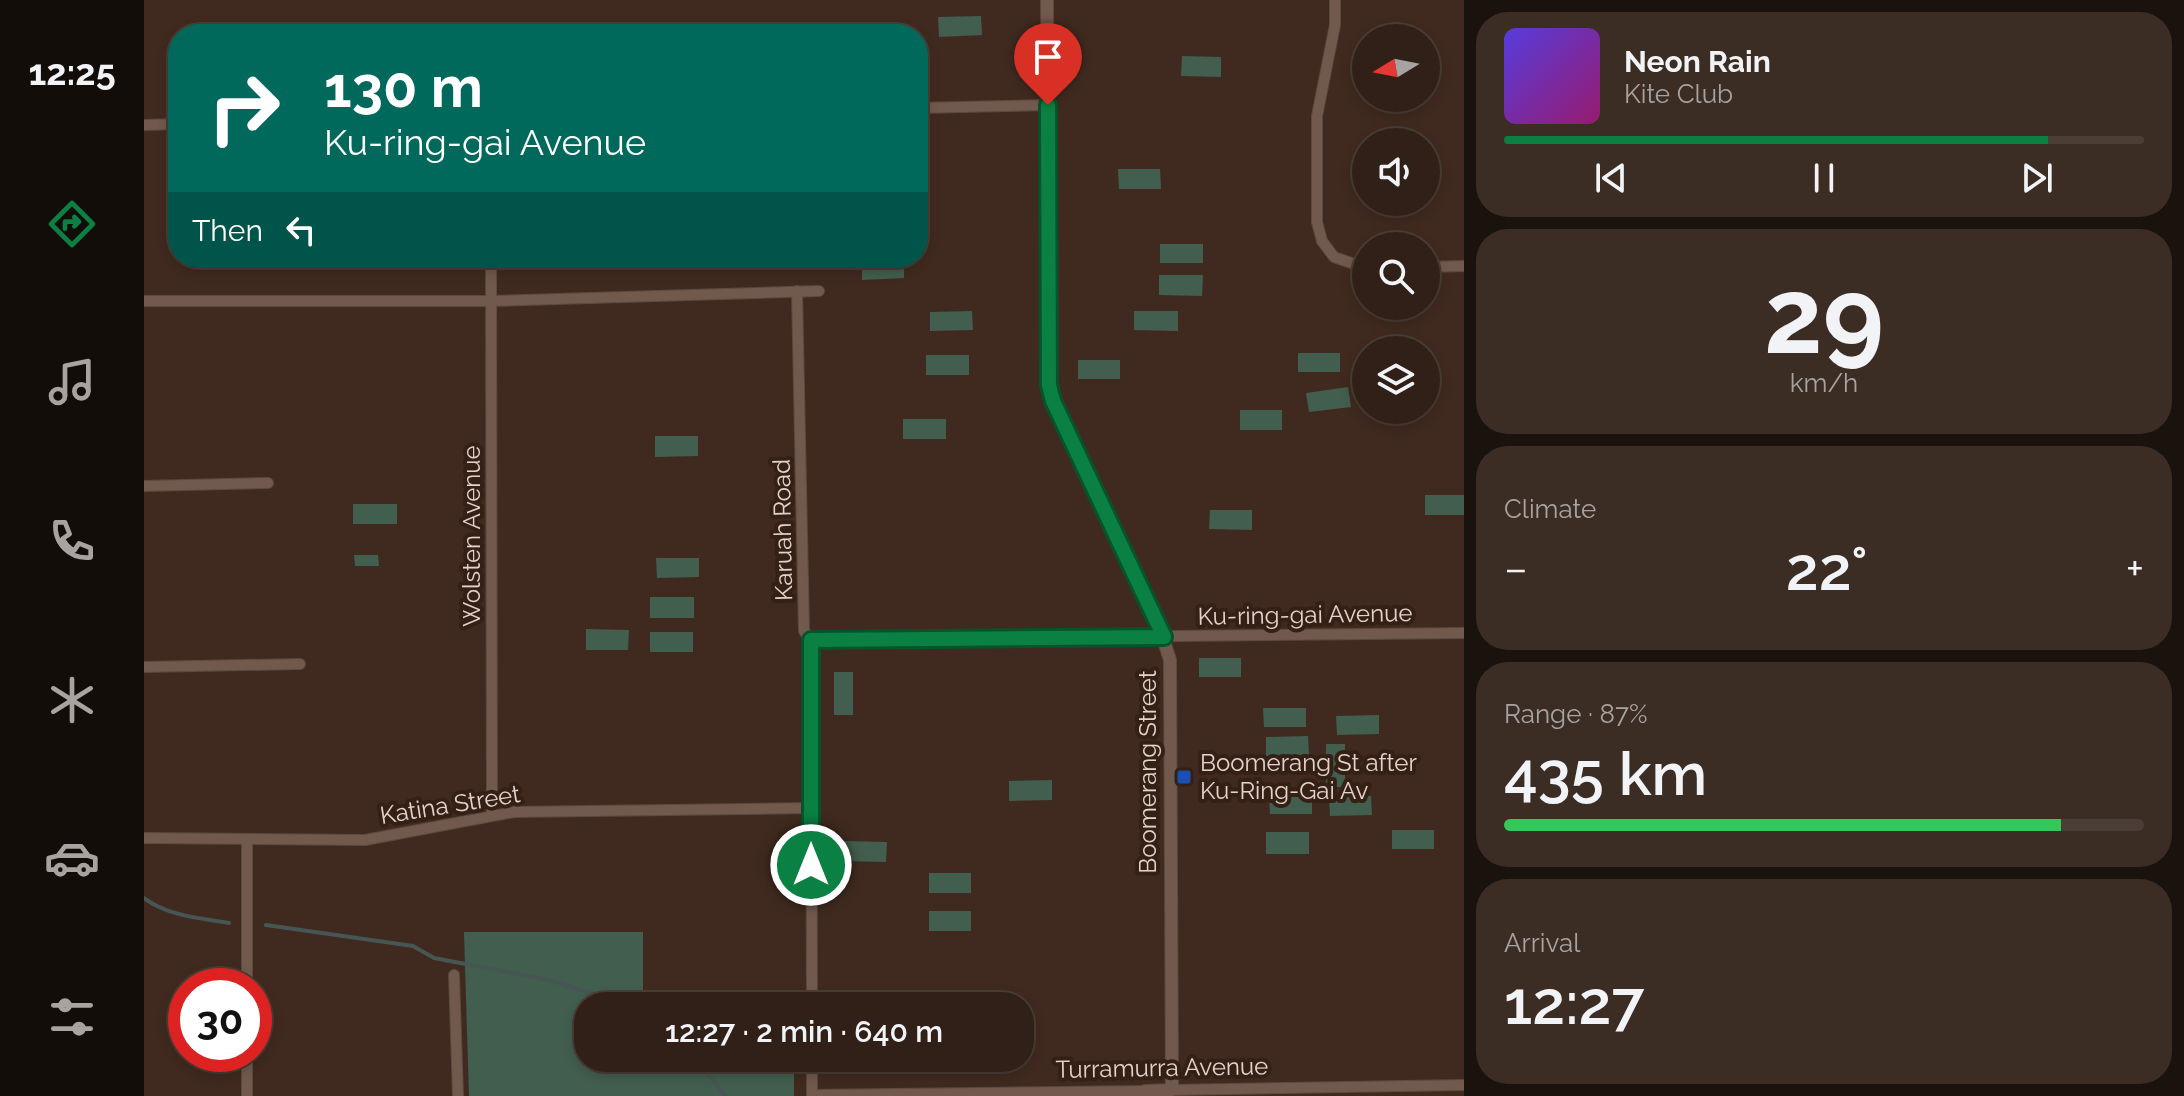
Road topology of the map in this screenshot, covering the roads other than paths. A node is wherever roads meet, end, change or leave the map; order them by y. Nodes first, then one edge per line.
1 (1047, 0) edge
2 (1335, 0) edge
3 (1048, 105) junction
4 (928, 108) edge
5 (168, 124) edge
6 (144, 125) edge
7 (1352, 263) edge
8 (1464, 266) edge
9 (1440, 267) edge
10 (491, 268) edge
11 (797, 291) junction
12 (819, 291) dead end
13 (144, 301) edge
14 (492, 301) junction
15 (268, 483) dead end
16 (144, 486) edge
17 (1464, 633) edge
18 (1164, 637) junction
19 (811, 640) junction
20 (300, 664) dead end
21 (144, 667) edge
22 (811, 808) junction
23 (492, 814) junction
24 (144, 838) edge
25 (247, 839) junction
26 (247, 968) edge
27 (454, 975) dead end
28 (812, 992) edge
29 (247, 1072) edge
30 (812, 1072) edge
31 (1464, 1085) edge
32 (1172, 1090) junction
33 (1145, 1093) edge
34 (247, 1096) edge
35 (458, 1096) edge
36 (812, 1096) edge

1 - 3 street, Boomerang Street
2 - 7 street
3 - 4 street
3 - 18 street, Boomerang Street
5 - 6 street
8 - 9 street
10 - 14 street, Wolsten Avenue
11 - 12 street
11 - 14 street
11 - 19 street, Karuah Road
13 - 14 street
14 - 23 street, Wolsten Avenue
15 - 16 street
17 - 18 street, Ku-ring-gai Avenue
18 - 19 street, Ku-ring-gai Avenue
18 - 32 street, Boomerang Street
19 - 22 street, Karuah Road
20 - 21 street
22 - 23 street, Katina Street
22 - 28 street, Karuah Road
23 - 25 street, Katina Street
24 - 25 street, Katina Street
25 - 26 street
27 - 35 street
29 - 34 street
30 - 36 street
31 - 32 street, Turramurra Avenue
32 - 33 street, Turramurra Avenue
33 - 36 street, Turramurra Avenue

